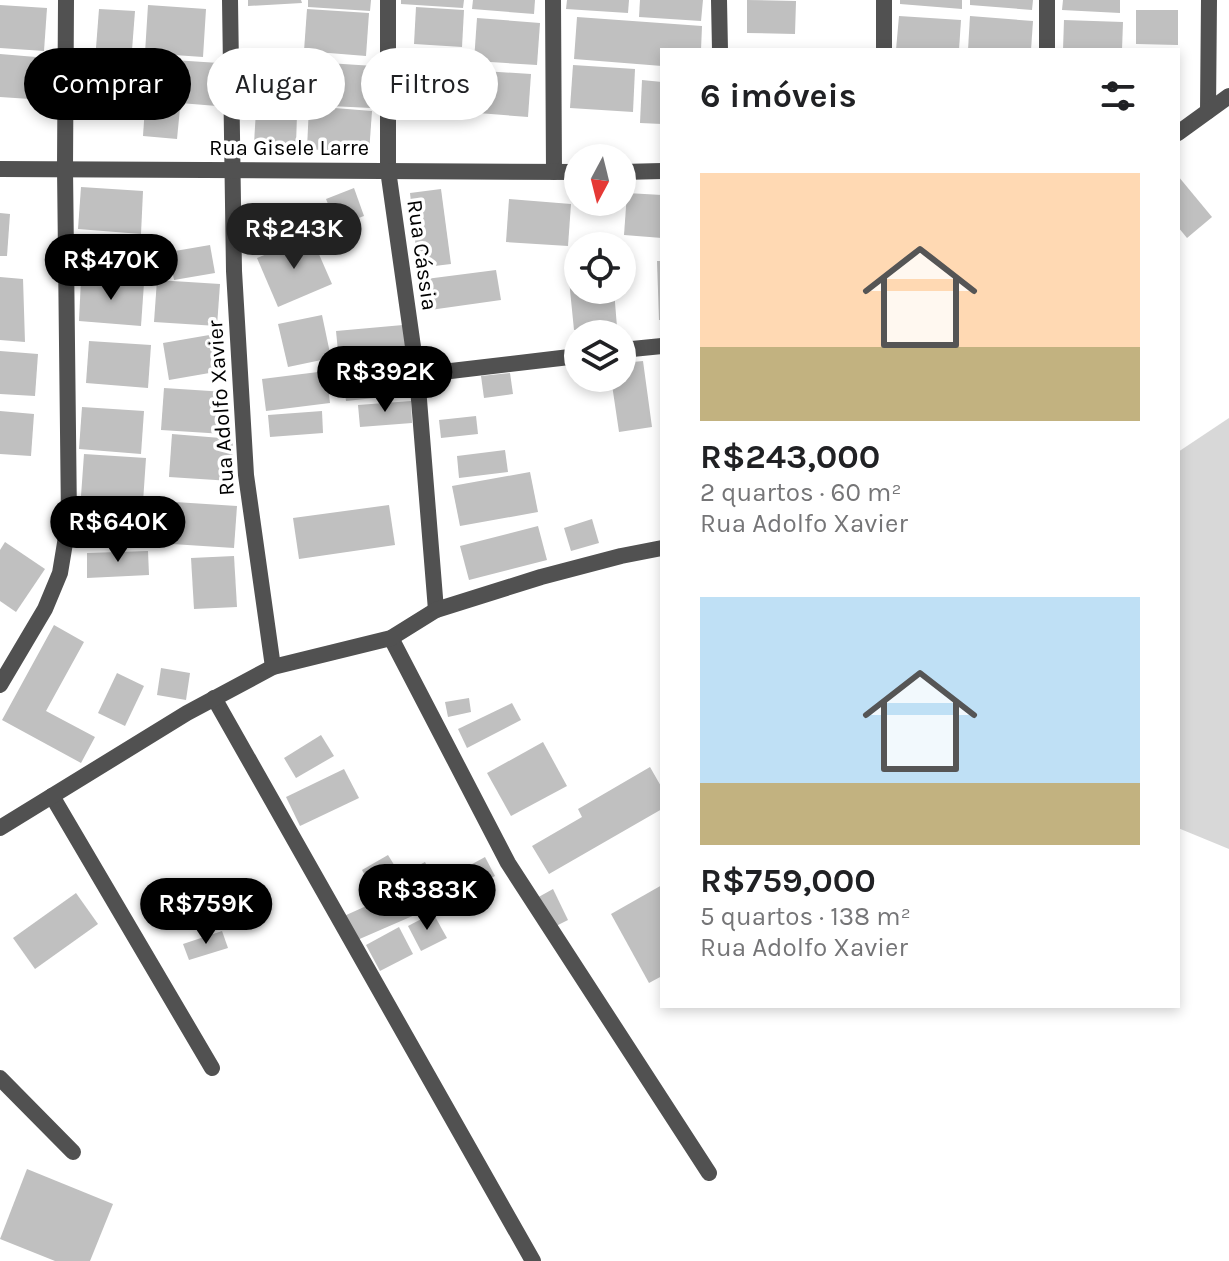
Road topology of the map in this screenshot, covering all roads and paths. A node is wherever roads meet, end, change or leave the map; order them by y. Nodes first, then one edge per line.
1 (66, 0) edge
2 (230, 0) edge
3 (388, 0) edge
4 (553, 0) edge
5 (719, 0) edge
6 (884, 0) edge
7 (1047, 0) edge
8 (1209, 0) edge
9 (720, 48) edge
10 (884, 48) edge
11 (1047, 48) edge
12 (1229, 96) edge
13 (1208, 111) junction
14 (1180, 132) edge
15 (65, 168) junction
16 (0, 169) edge
17 (388, 170) junction
18 (231, 171) junction
19 (660, 171) edge
20 (554, 172) junction
21 (564, 172) edge
22 (636, 172) edge
23 (660, 346) edge
24 (636, 349) edge
25 (564, 358) edge
26 (417, 375) junction
27 (660, 548) edge
28 (436, 610) junction
29 (391, 638) junction
30 (273, 667) junction
31 (0, 685) edge
32 (214, 698) junction
33 (52, 796) junction
34 (0, 828) edge
35 (212, 1068) dead end
36 (0, 1078) edge
37 (73, 1152) dead end
38 (709, 1173) dead end
39 (533, 1261) edge

1 - 15 street
2 - 18 street, Rua Adolfo Xavier
3 - 17 street, Rua Cássia
4 - 20 street
5 - 9 street
6 - 10 street
7 - 11 street
8 - 13 street
12 - 13 street
13 - 14 street
15 - 16 street, Rua Gisele Larre
15 - 18 street, Rua Gisele Larre
15 - 31 street
17 - 18 street, Rua Gisele Larre
17 - 20 street, Rua Gisele Larre
17 - 26 street, Rua Cássia
18 - 30 street, Rua Adolfo Xavier
19 - 22 street
20 - 21 street, Rua Gisele Larre
23 - 24 street
25 - 26 street
26 - 28 street, Rua Cássia
27 - 28 street
28 - 29 street
29 - 30 street
29 - 38 street
30 - 32 street
32 - 33 street
32 - 39 street
33 - 34 street
33 - 35 street
36 - 37 street

